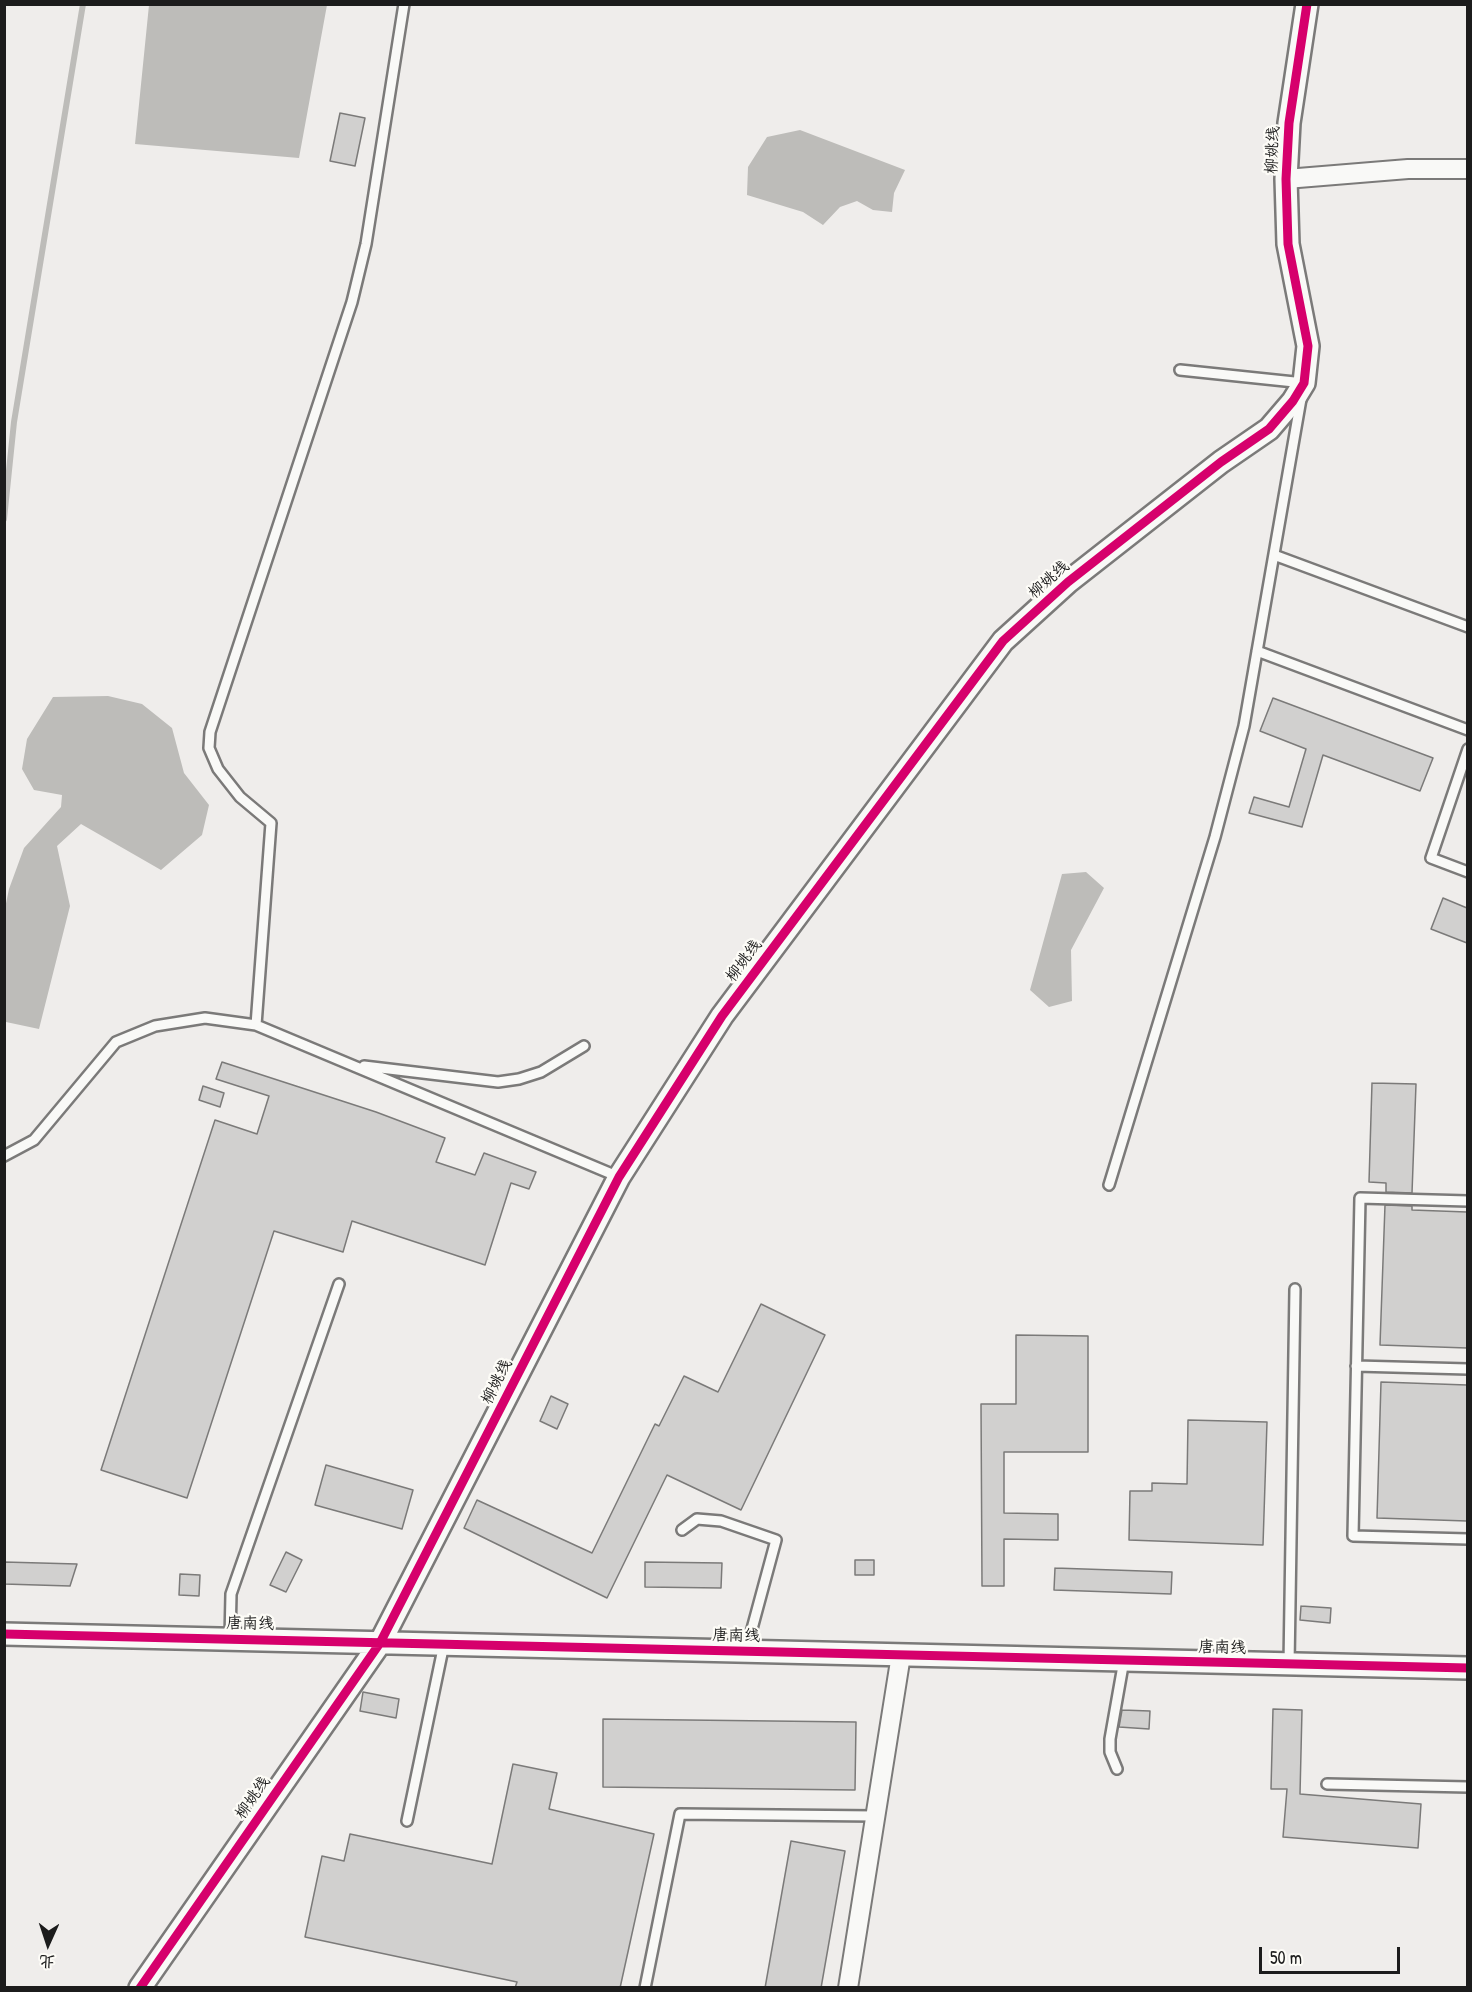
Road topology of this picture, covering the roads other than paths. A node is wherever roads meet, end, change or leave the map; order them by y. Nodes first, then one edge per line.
1 (404, 4) edge
2 (1307, 4) edge
3 (1467, 169) edge
4 (1286, 179) junction
5 (1180, 370) dead end
6 (1304, 383) junction
7 (1274, 555) junction
8 (1467, 627) edge
9 (1257, 651) junction
10 (1467, 730) edge
11 (1467, 748) edge
12 (1467, 872) edge
13 (256, 1025) junction
14 (584, 1046) dead end
15 (352, 1065) junction
16 (4, 1156) edge
17 (619, 1177) junction
18 (1109, 1185) dead end
19 (1467, 1201) edge
20 (339, 1284) dead end
21 (1295, 1289) dead end
22 (1356, 1366) junction
23 (1467, 1369) edge
24 (682, 1530) dead end
25 (1467, 1539) edge
26 (4, 1634) edge
27 (230, 1639) junction
28 (380, 1642) junction
29 (444, 1644) junction
30 (746, 1651) junction
31 (901, 1655) junction
32 (1124, 1660) junction
33 (1289, 1664) junction
34 (1467, 1668) edge
35 (1117, 1769) dead end
36 (1327, 1784) dead end
37 (1467, 1787) edge
38 (875, 1816) junction
39 (407, 1821) dead end
40 (140, 1988) edge
41 (645, 1988) edge
42 (848, 1988) edge

1 - 13 lane
2 - 4 street, 柳姚线
3 - 4 street
4 - 6 street, 柳姚线
5 - 6 lane
6 - 7 lane
6 - 17 street, 柳姚线
7 - 8 lane
7 - 9 lane
9 - 10 lane
9 - 18 lane
11 - 12 lane
13 - 15 lane
13 - 16 lane
14 - 15 lane
15 - 17 lane
17 - 28 street, 柳姚线
19 - 22 lane
20 - 27 lane
21 - 33 lane
22 - 23 lane
22 - 25 lane
24 - 30 lane
26 - 27 street, 唐南线
27 - 28 street, 唐南线
28 - 29 street, 唐南线
28 - 40 street, 柳姚线
29 - 30 street, 唐南线
29 - 39 lane
30 - 31 street, 唐南线
31 - 32 street, 唐南线
31 - 38 street
32 - 33 street, 唐南线
32 - 35 lane
33 - 34 street, 唐南线
36 - 37 lane
38 - 41 lane
38 - 42 street

